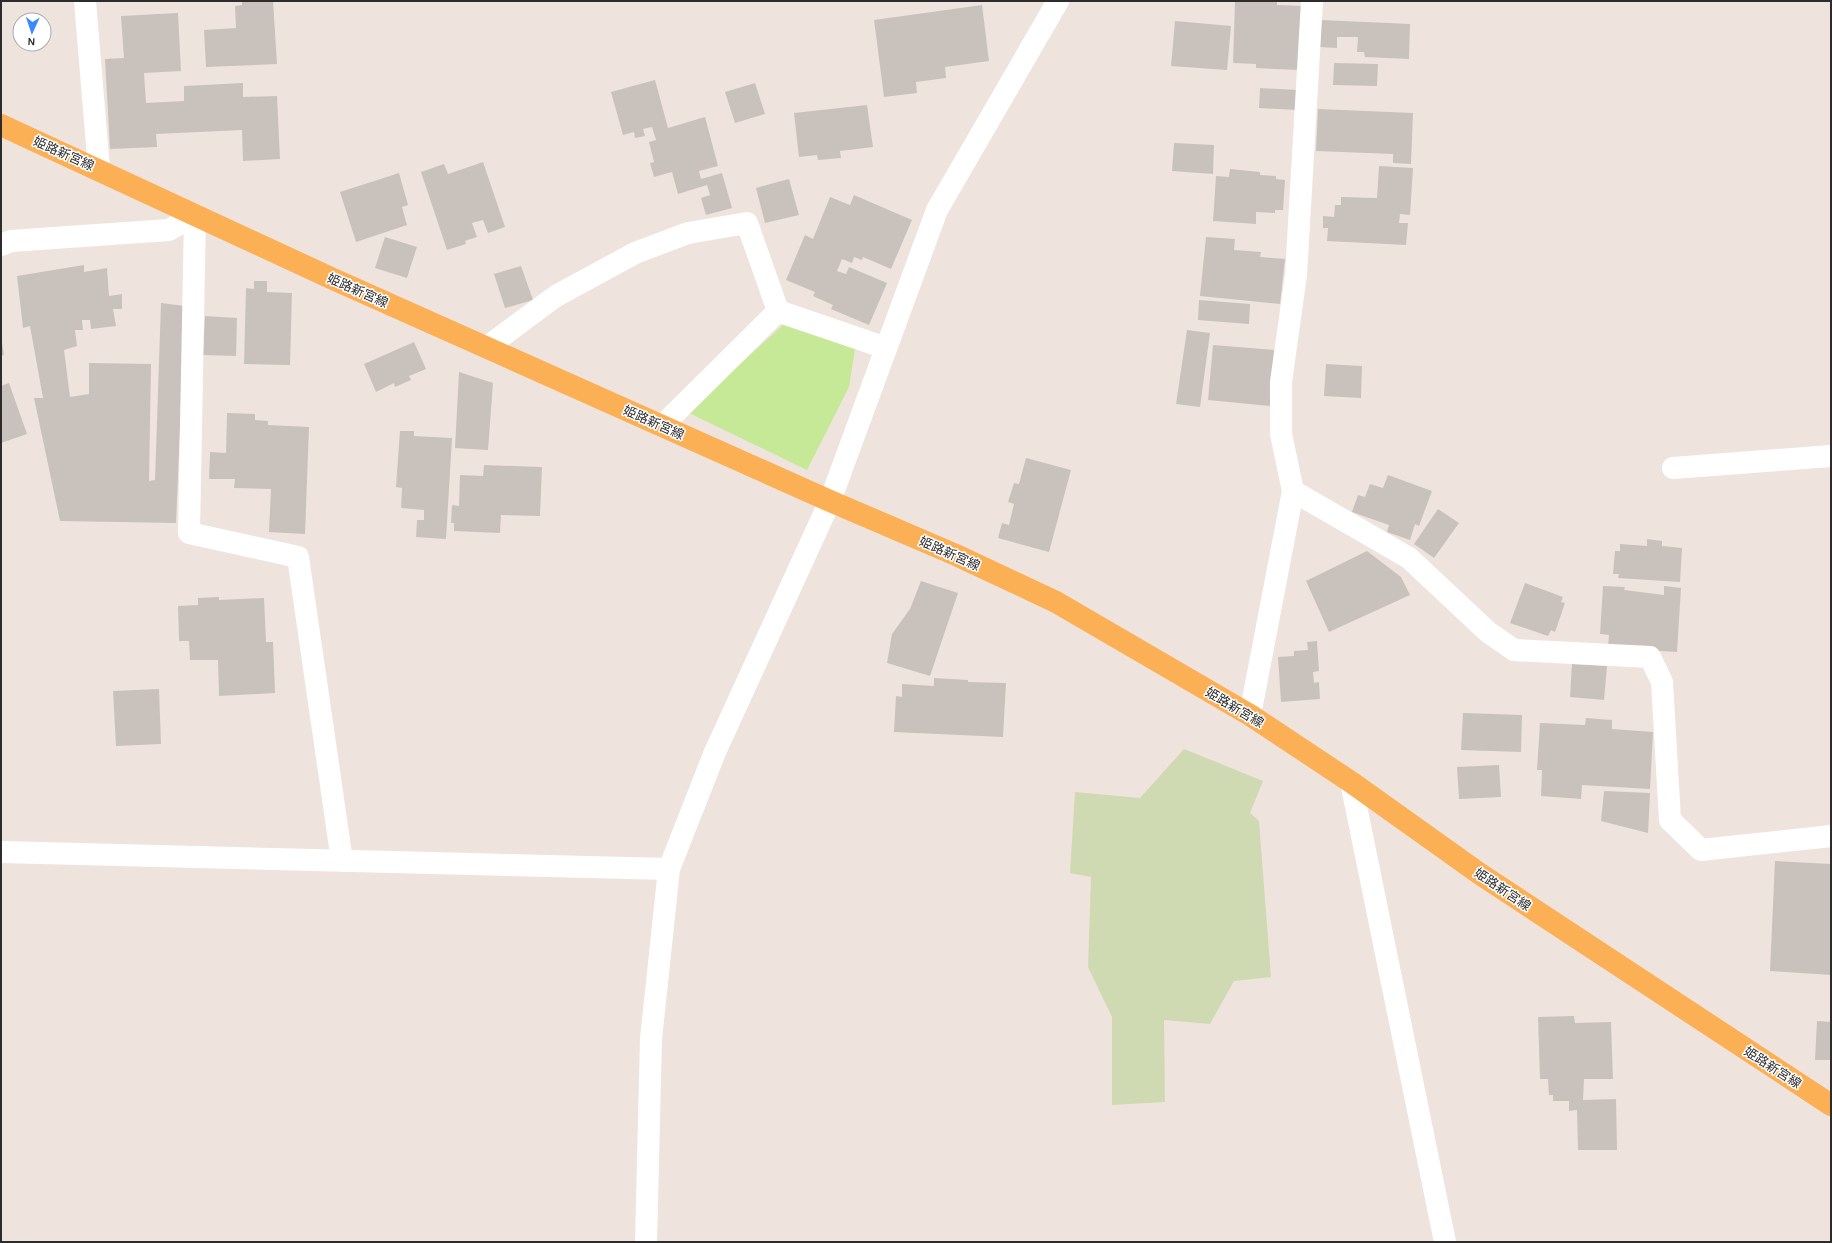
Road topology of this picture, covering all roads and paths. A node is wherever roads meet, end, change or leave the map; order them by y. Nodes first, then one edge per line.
1 (85, 1) edge
2 (1058, 1) edge
3 (1312, 1) edge
4 (1, 125) edge
5 (99, 169) junction
6 (195, 215) junction
7 (1, 245) edge
8 (778, 311) junction
9 (486, 347) junction
10 (886, 348) junction
11 (662, 426) junction
12 (1831, 456) edge
13 (1672, 468) dead end
14 (1292, 491) junction
15 (830, 501) junction
16 (1250, 715) junction
17 (1351, 782) junction
18 (1831, 836) edge
19 (1, 852) edge
20 (342, 860) junction
21 (669, 869) junction
22 (1831, 1105) edge
23 (646, 1242) edge
24 (1445, 1242) edge

1 - 5 street
2 - 10 street
3 - 14 street
4 - 5 main road, 姫路新宮線
5 - 6 main road, 姫路新宮線
6 - 7 street
6 - 9 main road, 姫路新宮線
6 - 20 street
8 - 9 street
8 - 10 street
8 - 11 street
9 - 11 main road, 姫路新宮線
10 - 15 street
11 - 15 main road, 姫路新宮線
12 - 13 street
14 - 16 street
14 - 18 street
15 - 16 main road, 姫路新宮線
15 - 21 street
16 - 17 main road, 姫路新宮線
17 - 22 main road, 姫路新宮線
17 - 24 street
19 - 20 street
20 - 21 street
21 - 23 street

